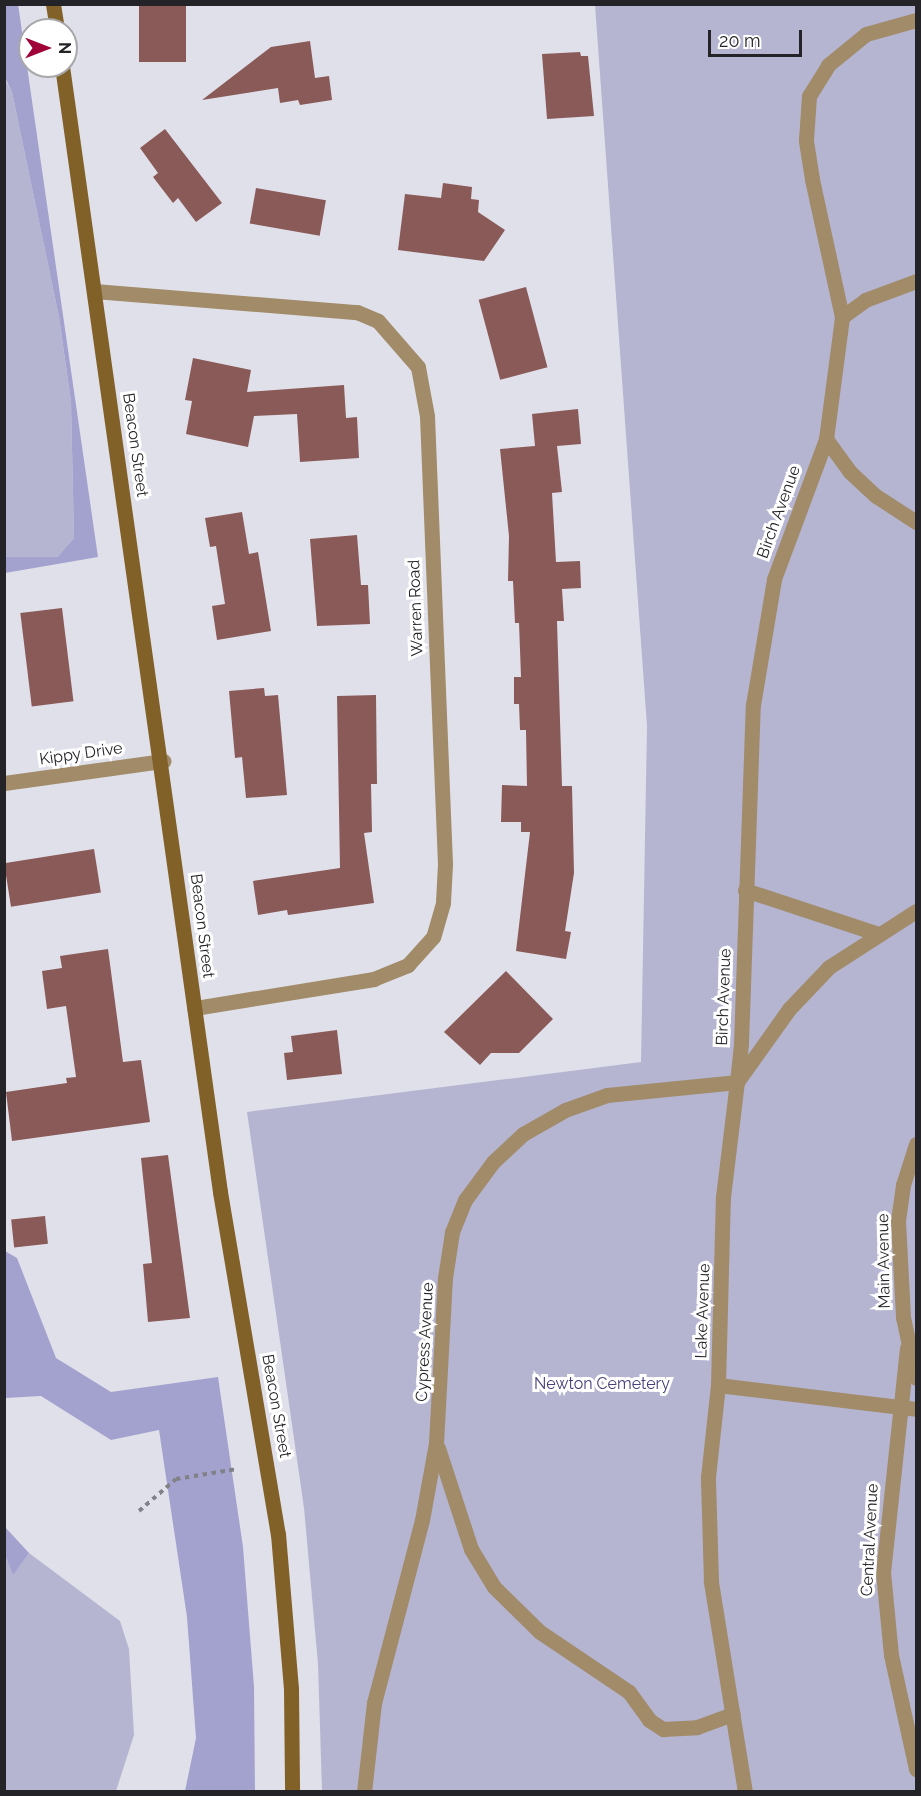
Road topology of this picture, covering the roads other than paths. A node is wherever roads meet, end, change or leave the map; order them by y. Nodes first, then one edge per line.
1 (916, 20) edge
2 (64, 78) edge
3 (916, 281) edge
4 (94, 291) junction
5 (842, 318) junction
6 (826, 440) junction
7 (916, 522) edge
8 (163, 761) junction
9 (4, 783) edge
10 (745, 890) junction
11 (916, 911) edge
12 (879, 934) junction
13 (194, 1008) junction
14 (737, 1082) junction
15 (916, 1144) edge
16 (907, 1348) junction
17 (916, 1378) edge
18 (718, 1385) junction
19 (910, 1408) edge
20 (436, 1443) junction
21 (734, 1714) junction
22 (916, 1768) edge
23 (292, 1791) edge
24 (364, 1791) edge
25 (745, 1791) edge

1 - 5 street, Birch Avenue
2 - 4 main road, Beacon Street
3 - 5 street
4 - 8 main road, Beacon Street
4 - 13 street, Warren Road
5 - 6 street, Birch Avenue
6 - 7 street
6 - 10 street, Birch Avenue
8 - 9 street, Kippy Drive
8 - 13 main road, Beacon Street
10 - 12 street
10 - 14 street, Birch Avenue
11 - 12 street, Lake Avenue
12 - 14 street, Lake Avenue
13 - 23 main road, Beacon Street
14 - 18 street, Lake Avenue
14 - 20 street, Cypress Avenue
15 - 16 street, Main Avenue
16 - 17 street, Main Avenue
16 - 19 street, Central Avenue
18 - 19 street
18 - 21 street, Lake Avenue
19 - 22 street, Central Avenue
20 - 21 street
20 - 24 street, Cypress Avenue
21 - 25 street, Lake Avenue

